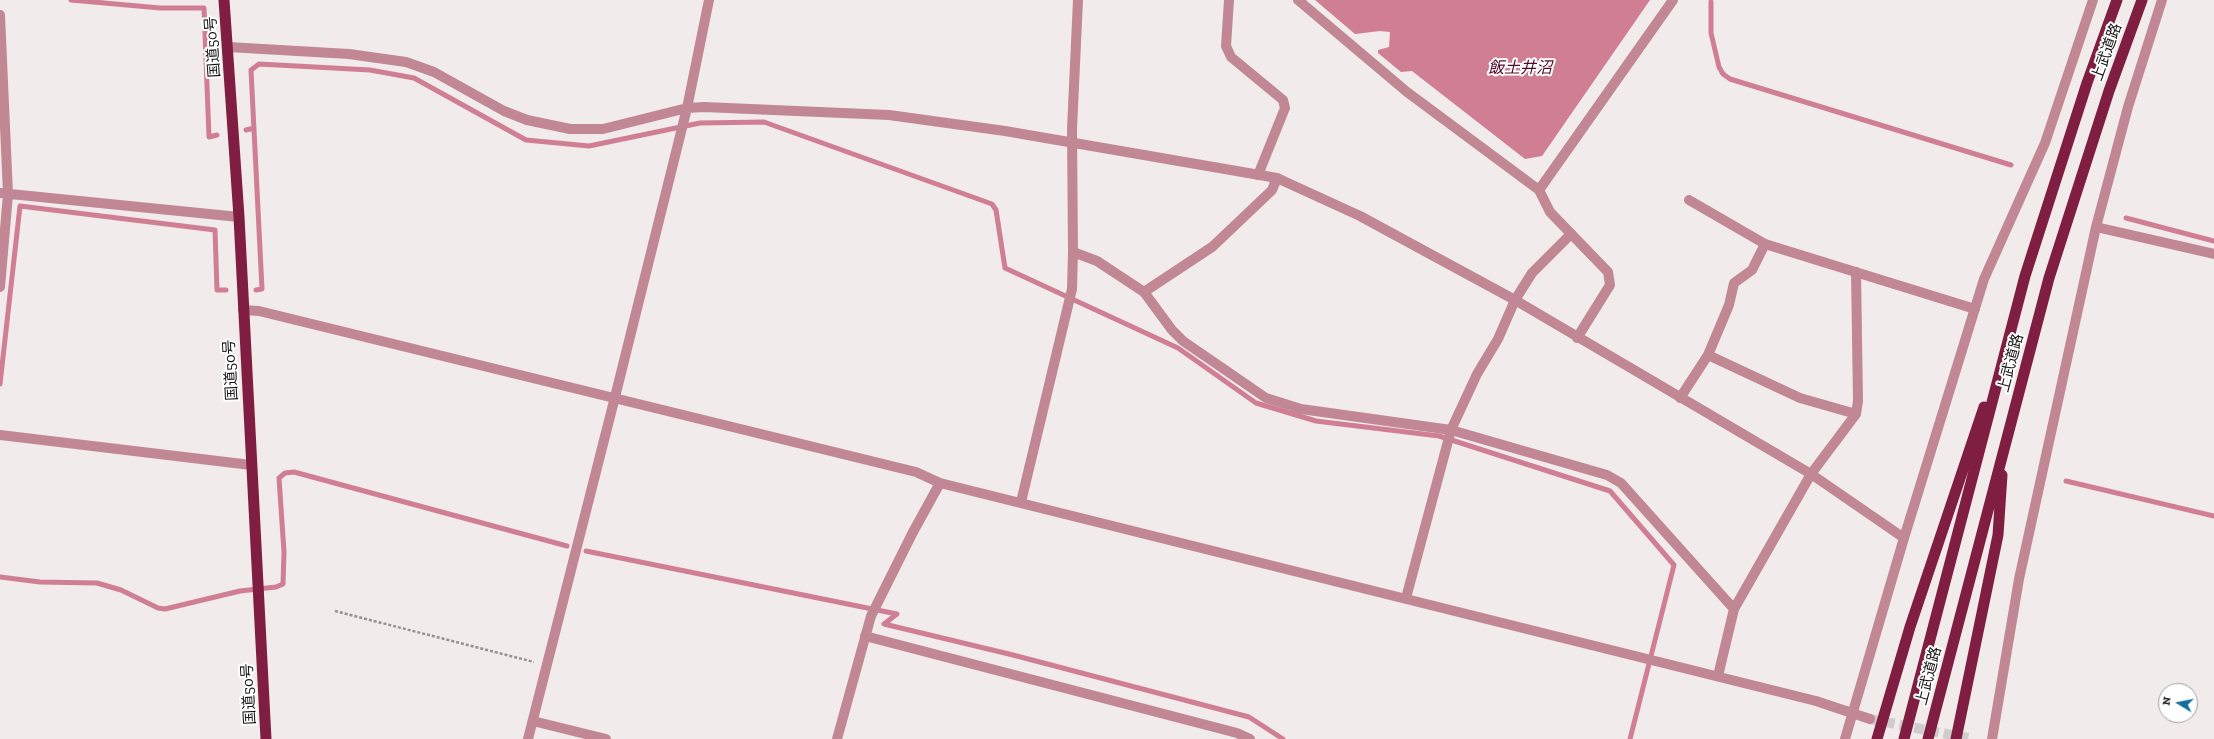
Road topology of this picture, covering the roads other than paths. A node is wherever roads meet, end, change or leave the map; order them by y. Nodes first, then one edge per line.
1 (224, 0) edge
2 (709, 0) edge
3 (1078, 0) edge
4 (1229, 0) edge
5 (1298, 0) edge
6 (1673, 0) edge
7 (2093, 0) edge
8 (2117, 0) edge
9 (2142, 0) edge
10 (2162, 0) edge
11 (0, 15) edge
12 (228, 47) junction
13 (687, 108) junction
14 (1074, 144) junction
15 (1258, 175) junction
16 (1276, 178) junction
17 (1539, 190) junction
18 (4, 193) edge
19 (1688, 200) dead end
20 (239, 217) junction
21 (2096, 227) junction
22 (1571, 234) junction
23 (1765, 244) junction
24 (1073, 252) junction
25 (2214, 254) edge
26 (1856, 272) junction
27 (0, 287) edge
28 (1144, 292) junction
29 (1516, 300) junction
30 (1975, 309) junction
31 (243, 310) junction
32 (2015, 314) junction
33 (1577, 338) junction
34 (1708, 355) junction
35 (615, 397) junction
36 (1680, 398) junction
37 (1856, 414) junction
38 (1451, 430) junction
39 (0, 436) edge
40 (2004, 449) junction
41 (250, 465) junction
42 (1811, 474) junction
43 (940, 482) junction
44 (1021, 502) junction
45 (1904, 538) junction
46 (1406, 598) junction
47 (1734, 609) junction
48 (865, 636) junction
49 (1718, 676) junction
50 (1851, 714) junction
51 (1870, 719) tunnel mouth
52 (533, 721) junction
53 (266, 739) edge
54 (528, 739) edge
55 (606, 739) edge
56 (837, 739) edge
57 (1250, 739) edge
58 (1845, 739) edge
59 (1876, 739) edge
60 (1904, 739) edge
61 (1928, 739) edge
62 (1956, 739) edge
63 (1992, 739) edge

1 - 12 highway, 国道50号
2 - 13 street
3 - 14 street
4 - 15 street
5 - 17 street
6 - 17 street
7 - 30 street
8 - 32 highway, 上武道路
9 - 40 highway, 上武道路
10 - 21 street
11 - 18 street
12 - 13 street
12 - 20 highway, 国道50号
13 - 14 street
13 - 35 street
14 - 15 street
14 - 24 street
15 - 16 street
16 - 28 street
16 - 29 street
17 - 22 street
18 - 20 street
18 - 27 street
19 - 23 street
20 - 31 highway, 国道50号
21 - 25 street
21 - 63 street
22 - 29 street
22 - 33 street
23 - 26 street
23 - 34 street
24 - 28 street
24 - 44 street
26 - 30 street
26 - 37 street
28 - 38 street
29 - 33 street
29 - 38 street
30 - 45 street
31 - 35 street
31 - 41 highway, 国道50号
32 - 59 highway
32 - 60 highway, 上武道路
33 - 36 street
34 - 36 street
34 - 37 street
35 - 43 street
35 - 52 street
36 - 42 street
37 - 42 street
38 - 46 street
38 - 47 street
39 - 41 street
40 - 61 highway, 上武道路
40 - 62 highway
41 - 53 highway, 国道50号
42 - 45 street
42 - 47 street
43 - 44 street
43 - 48 street
44 - 46 street
45 - 50 street
46 - 49 street
47 - 49 street
48 - 56 street
48 - 57 street
49 - 50 street
50 - 51 street
50 - 58 street
52 - 54 street
52 - 55 street

